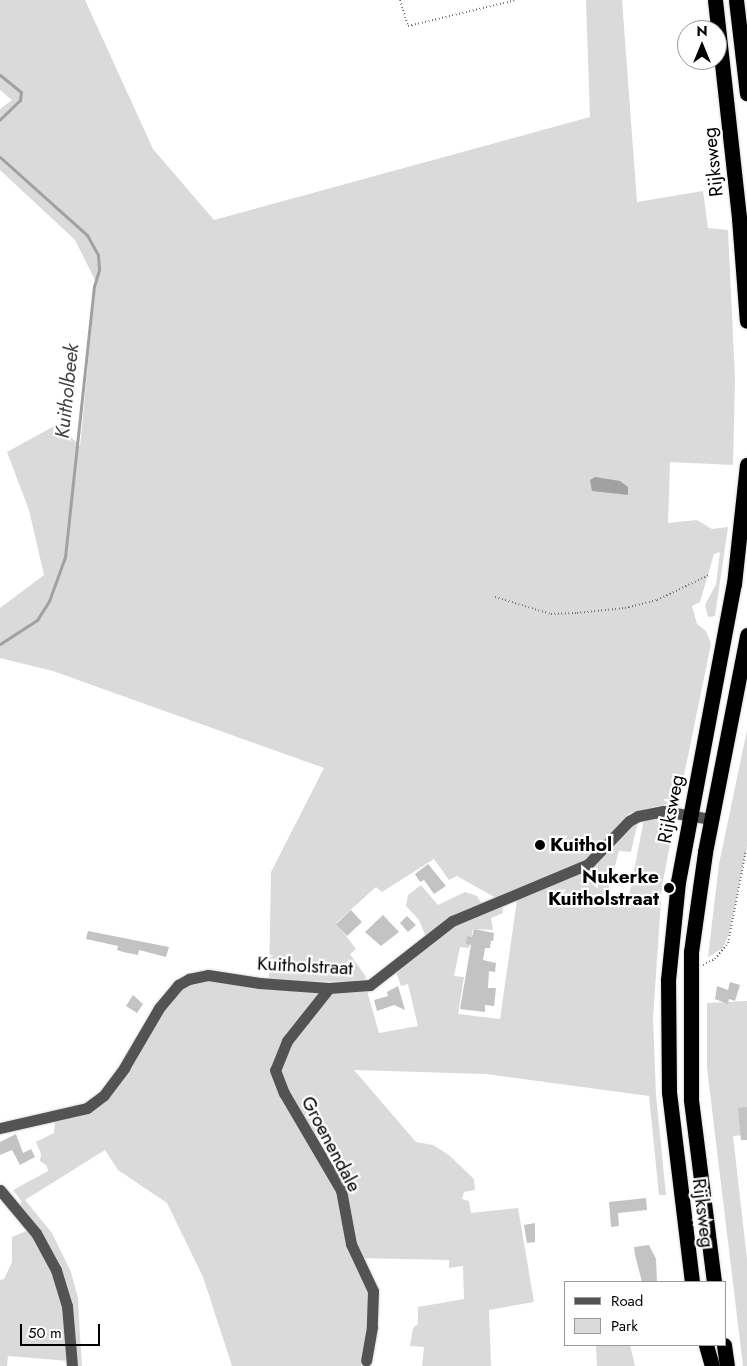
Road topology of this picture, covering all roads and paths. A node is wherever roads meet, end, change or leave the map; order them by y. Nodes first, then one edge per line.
1 (400, 0) edge
2 (516, 0) edge
3 (715, 0) edge
4 (736, 0) edge
5 (747, 93) edge
6 (743, 217) edge
7 (747, 321) edge
8 (747, 465) edge
9 (709, 575) dead end
10 (495, 597) dead end
11 (747, 635) edge
12 (690, 815) junction
13 (711, 819) junction
14 (746, 850) dead end
15 (715, 959) dead end
16 (329, 988) junction
17 (0, 1128) edge
18 (0, 1190) edge
19 (692, 1281) edge
20 (714, 1281) edge
21 (706, 1346) edge
22 (724, 1346) edge
23 (366, 1360) dead end
24 (72, 1366) edge
25 (712, 1366) edge
26 (727, 1366) edge

1 - 2 path
3 - 6 highway, Rijksweg
4 - 5 highway
6 - 7 highway, Rijksweg
8 - 12 highway, Rijksweg
9 - 10 path
11 - 13 highway, Rijksweg
12 - 13 street, Kuitholstraat
12 - 16 street, Kuitholstraat
12 - 19 highway, Rijksweg
13 - 20 highway, Rijksweg
14 - 15 path
16 - 17 street, Kuitholstraat
16 - 23 street, Groenendale
18 - 24 street
21 - 25 highway
22 - 26 highway

